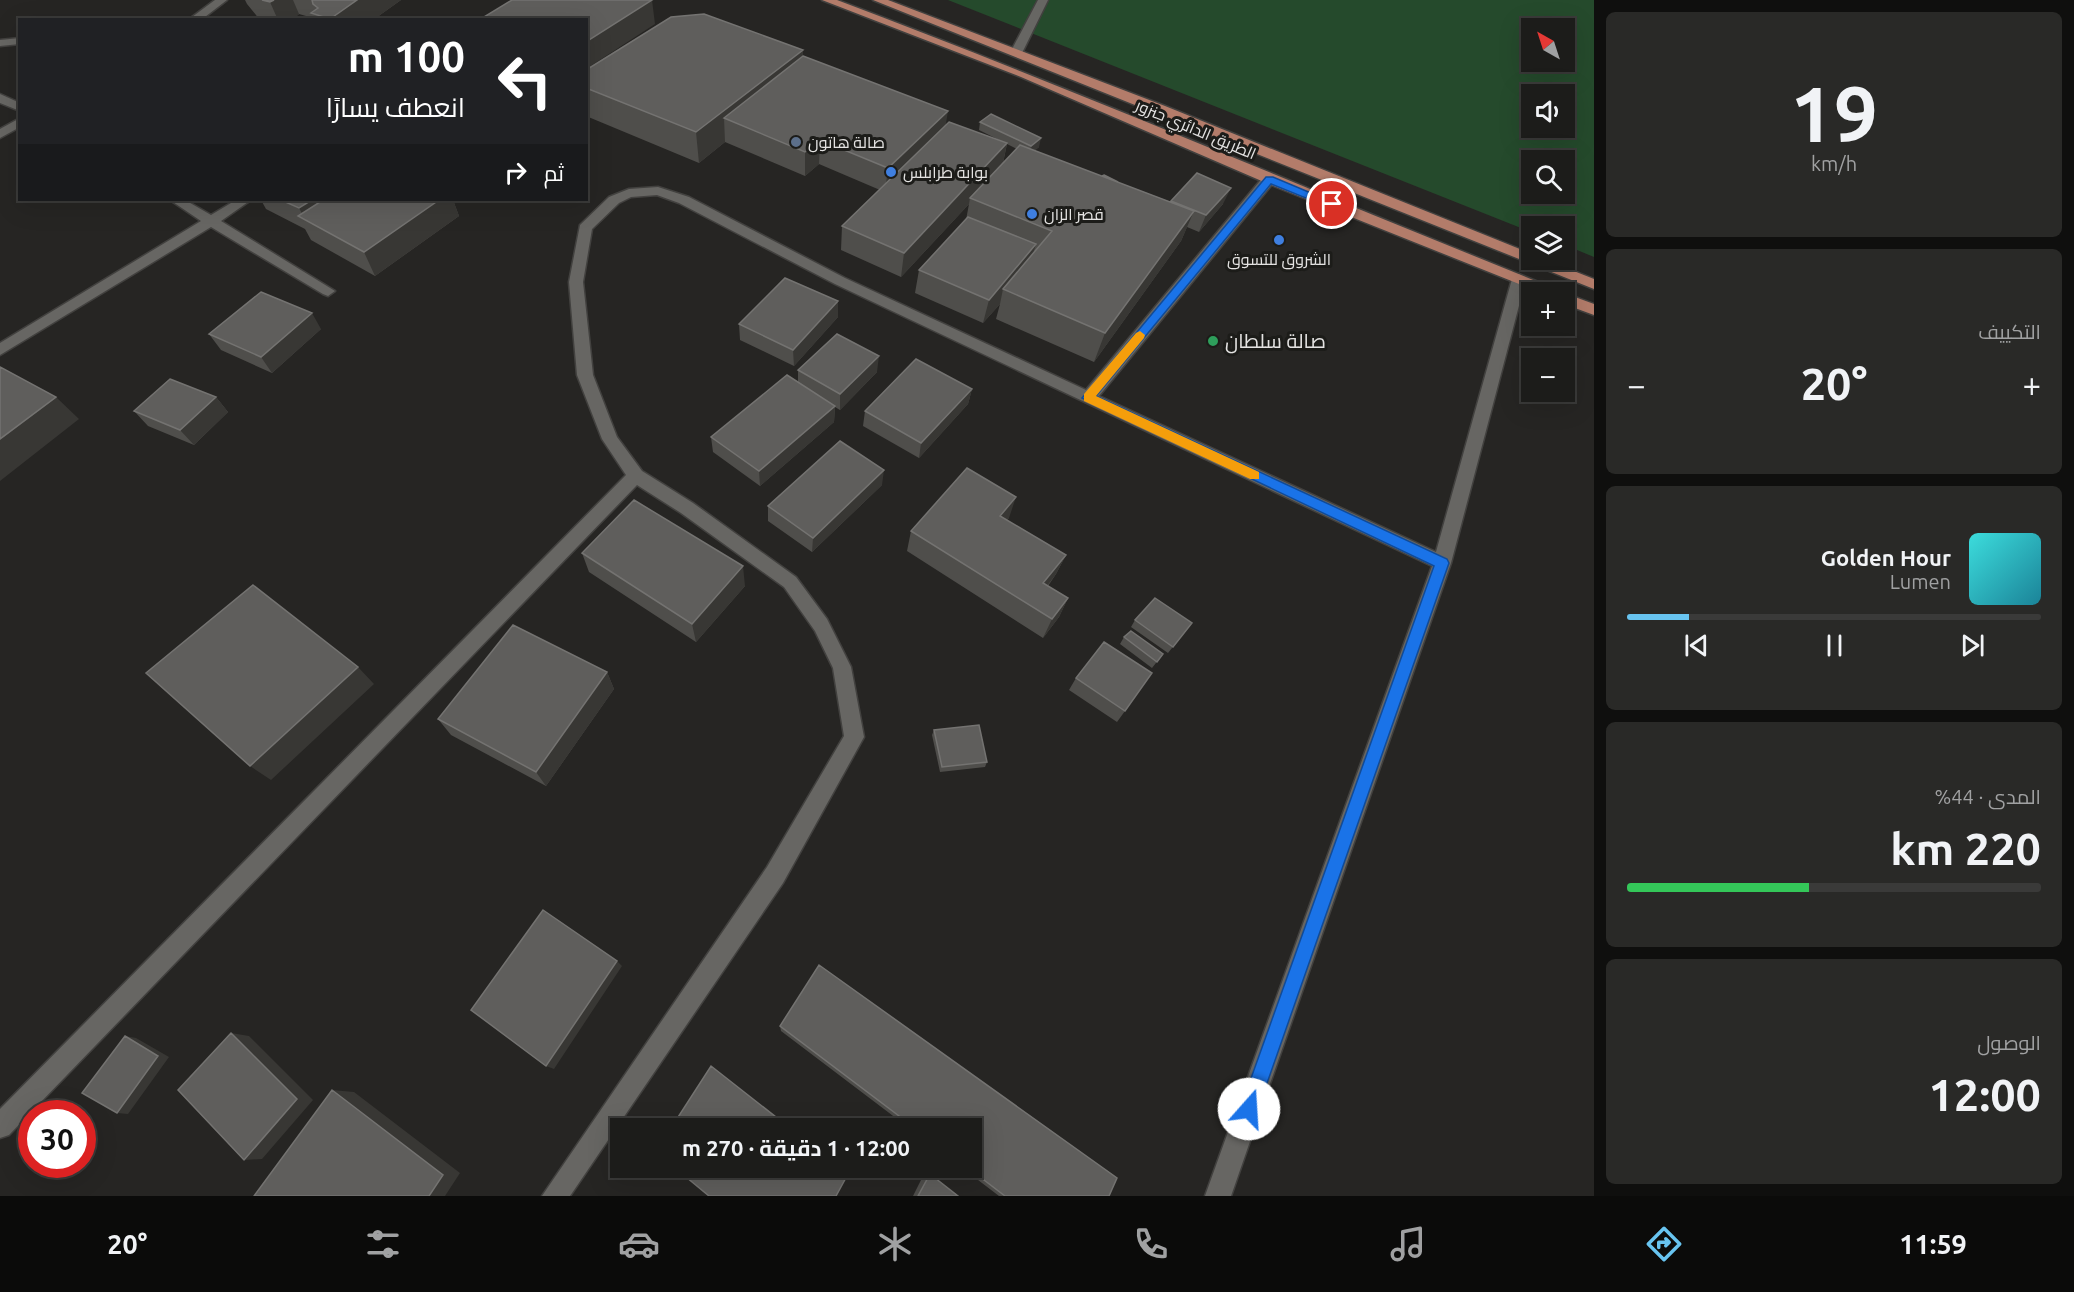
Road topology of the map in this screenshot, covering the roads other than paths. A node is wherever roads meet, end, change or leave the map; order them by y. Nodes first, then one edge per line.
1 (222, 0) edge
2 (827, 0) edge
3 (878, 0) edge
4 (1043, 0) edge
5 (196, 18) edge
6 (18, 41) edge
7 (0, 44) edge
8 (1016, 53) junction
9 (0, 98) edge
10 (18, 107) edge
11 (18, 123) edge
12 (0, 134) edge
13 (1269, 179) junction
14 (178, 201) edge
15 (243, 201) edge
16 (214, 220) junction
17 (1521, 254) edge
18 (1560, 270) edge
19 (1519, 279) junction
20 (1526, 282) edge
21 (1594, 284) edge
22 (328, 291) dead end
23 (1575, 302) edge
24 (1594, 310) edge
25 (0, 350) edge
26 (1088, 398) junction
27 (636, 476) junction
28 (1442, 563) junction
29 (0, 1126) edge
30 (555, 1196) edge
31 (1218, 1196) edge

1 - 5 street
2 - 13 main road, الطريق الدائري جنزور
3 - 8 main road, الطريق الدائري جنزور
4 - 8 street
6 - 7 street
8 - 17 main road, الطريق الدائري جنزور
9 - 10 street
11 - 12 street
13 - 19 main road, الطريق الدائري جنزور
13 - 26 street
14 - 16 street
15 - 16 street
16 - 22 street
16 - 25 street
18 - 21 main road, الطريق الدائري جنزور
19 - 20 main road, الطريق الدائري جنزور
19 - 28 street
23 - 24 main road
26 - 27 street
26 - 28 street
27 - 29 street
27 - 30 street
28 - 31 street

